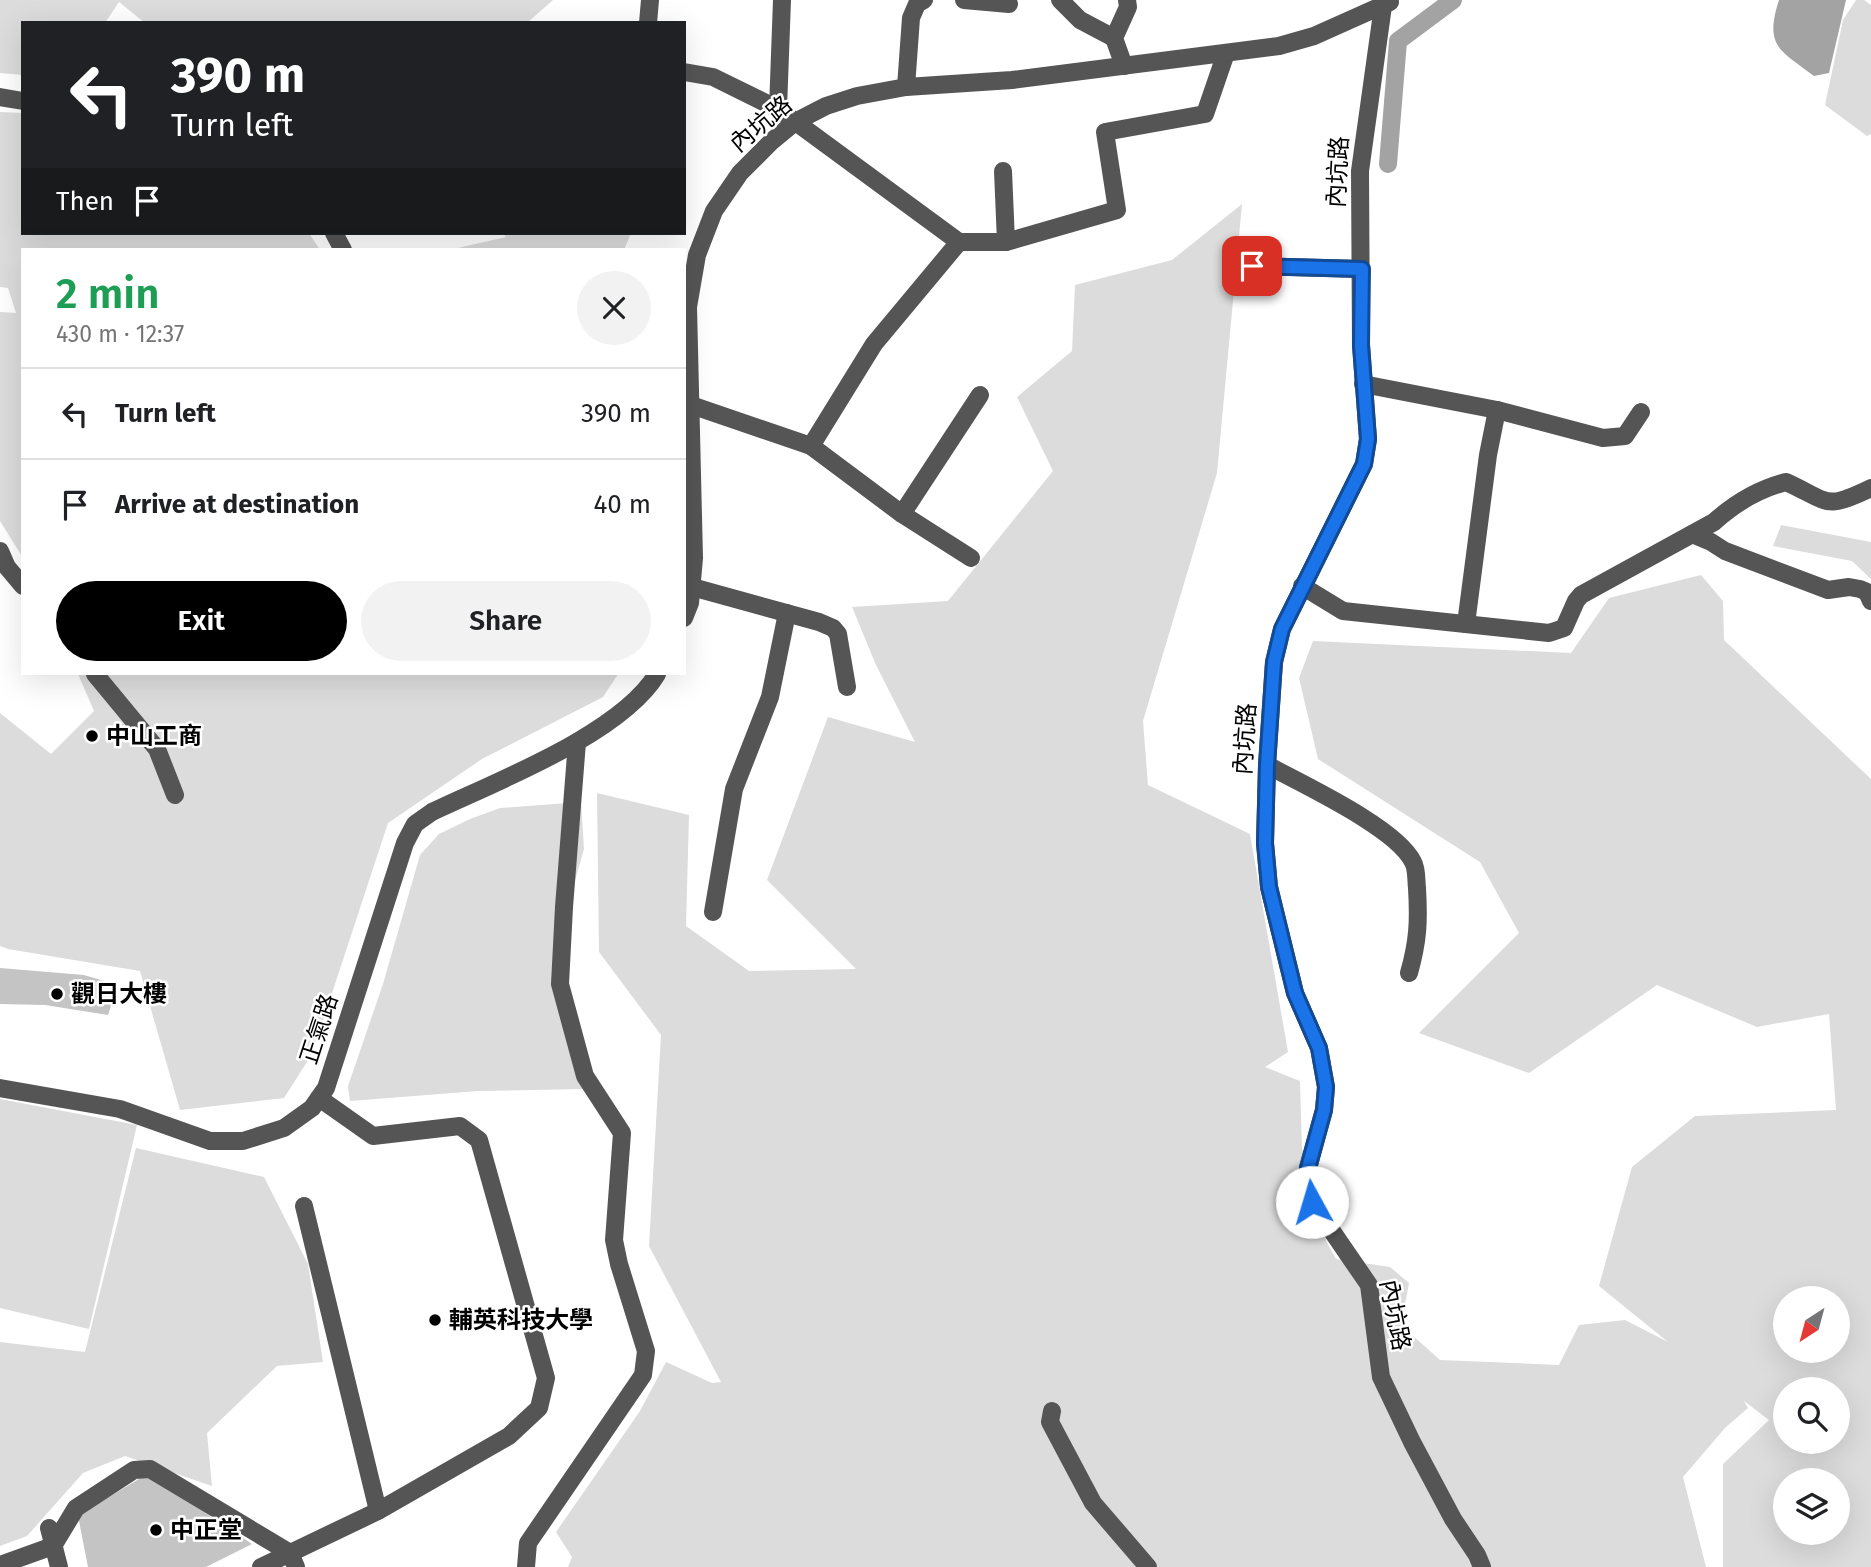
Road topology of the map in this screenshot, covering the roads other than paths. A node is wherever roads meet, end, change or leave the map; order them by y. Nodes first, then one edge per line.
1 (650, 0) edge
2 (782, 0) edge
3 (925, 0) edge
4 (964, 0) edge
5 (1060, 0) edge
6 (1128, 0) edge
7 (1388, 3) edge
8 (1009, 4) dead end
9 (648, 21) edge
10 (1114, 38) junction
11 (1226, 53) junction
12 (1124, 66) junction
13 (686, 72) edge
14 (906, 87) junction
15 (0, 97) edge
16 (21, 101) edge
17 (778, 109) junction
18 (795, 122) junction
19 (1003, 171) dead end
20 (959, 242) junction
21 (1006, 242) junction
22 (1252, 266) dead end
23 (1362, 269) junction
24 (1363, 384) junction
25 (980, 395) dead end
26 (691, 405) junction
27 (1497, 410) junction
28 (1641, 412) dead end
29 (811, 446) junction
30 (1871, 488) edge
31 (902, 514) junction
32 (1692, 534) junction
33 (0, 551) edge
34 (971, 558) dead end
35 (21, 584) edge
36 (1302, 586) junction
37 (692, 587) junction
38 (1871, 601) edge
39 (686, 613) edge
40 (787, 613) junction
41 (1466, 624) junction
42 (96, 675) edge
43 (656, 675) edge
44 (846, 687) dead end
45 (578, 742) junction
46 (1267, 765) junction
47 (175, 795) dead end
48 (713, 912) dead end
49 (1409, 973) dead end
50 (0, 1088) edge
51 (318, 1098) junction
52 (304, 1206) dead end
53 (1052, 1411) dead end
54 (378, 1511) junction
55 (48, 1528) dead end
56 (53, 1546) junction
57 (293, 1560) edge
58 (0, 1564) edge
59 (59, 1567) edge
60 (261, 1567) edge
61 (526, 1567) edge
62 (1148, 1567) edge
63 (1482, 1567) edge

1 - 9 street
2 - 17 street
3 - 14 street
4 - 8 street
5 - 10 street
6 - 10 street
7 - 11 street, 內坑路
7 - 23 street, 內坑路
10 - 12 street
11 - 12 street, 內坑路
11 - 21 street
12 - 14 street, 內坑路
13 - 17 street
14 - 18 street, 內坑路
15 - 16 street
17 - 18 street
18 - 20 street
18 - 26 street, 內坑路
19 - 21 street
20 - 21 street
20 - 29 street
22 - 23 street
23 - 24 street, 內坑路
24 - 27 street
24 - 36 street, 內坑路
25 - 31 street
26 - 29 street
26 - 37 street, 內坑路
27 - 28 street
27 - 41 street
29 - 31 street
30 - 32 street
31 - 34 street
32 - 38 street
32 - 41 street
33 - 35 street
36 - 41 street
36 - 46 street, 內坑路
37 - 39 street, 內坑路
37 - 40 street
40 - 44 street
40 - 48 street
42 - 47 street
43 - 45 street
45 - 51 street, 正氣路
45 - 61 street
46 - 49 street
46 - 63 street, 內坑路
50 - 51 street, 正氣路
51 - 54 street
52 - 54 street
53 - 62 street
54 - 57 street
55 - 56 street
56 - 57 street
56 - 58 street
56 - 59 street
57 - 60 street

